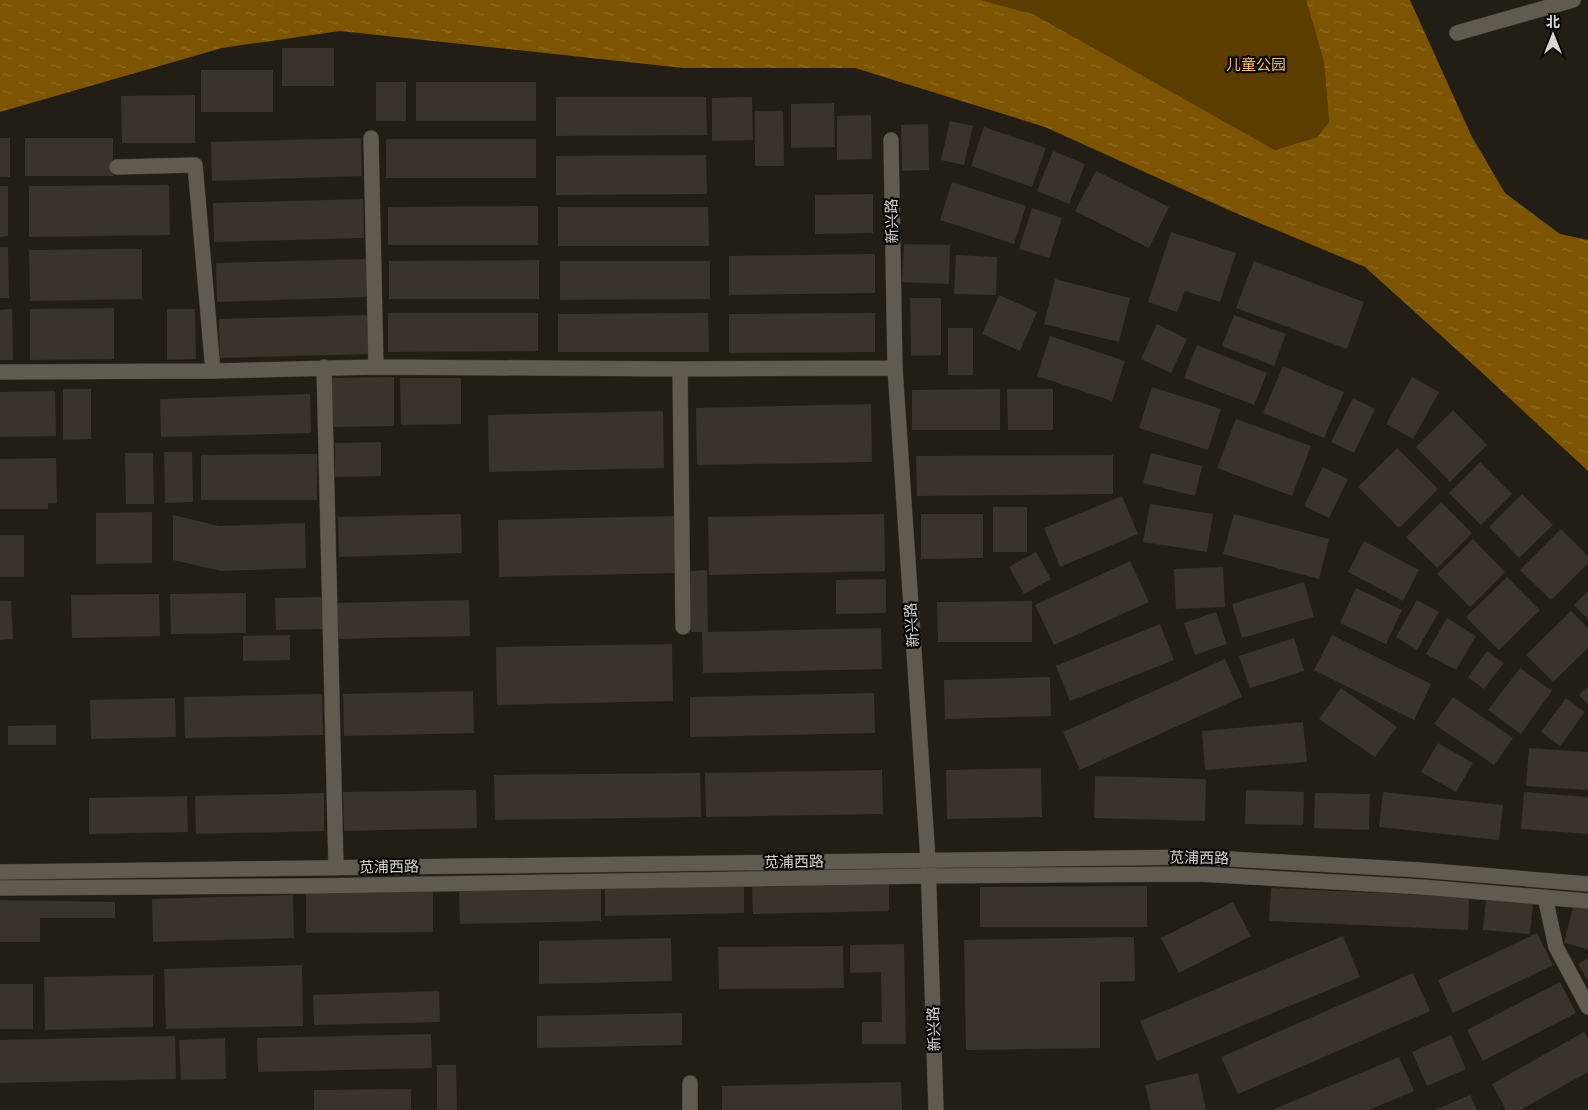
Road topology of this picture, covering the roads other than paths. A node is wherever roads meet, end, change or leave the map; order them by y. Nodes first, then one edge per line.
1 (1573, 0) edge
2 (1456, 33) dead end
3 (371, 138) dead end
4 (891, 140) dead end
5 (117, 167) dead end
6 (324, 367) junction
7 (376, 367) junction
8 (895, 368) junction
9 (680, 369) junction
10 (213, 371) junction
11 (0, 372) edge
12 (683, 627) dead end
13 (928, 860) junction
14 (336, 868) junction
15 (0, 872) edge
16 (928, 876) junction
17 (1588, 884) edge
18 (0, 888) edge
19 (1545, 897) junction
20 (1588, 901) edge
21 (1588, 1007) edge
22 (690, 1082) dead end
23 (690, 1110) edge
24 (936, 1110) edge

1 - 2 street
3 - 7 street
4 - 8 street, 新兴路
5 - 10 street
6 - 7 street
6 - 10 street
6 - 14 street
7 - 9 street
8 - 9 street
8 - 13 street, 新兴路
9 - 12 street
10 - 11 street
13 - 14 street, 苋浦西路
13 - 16 street, 新兴路
13 - 17 street, 苋浦西路
14 - 15 street, 苋浦西路
16 - 18 street, 苋浦西路
16 - 19 street, 苋浦西路
16 - 24 street, 新兴路
19 - 20 street, 苋浦西路
19 - 21 street
22 - 23 street

